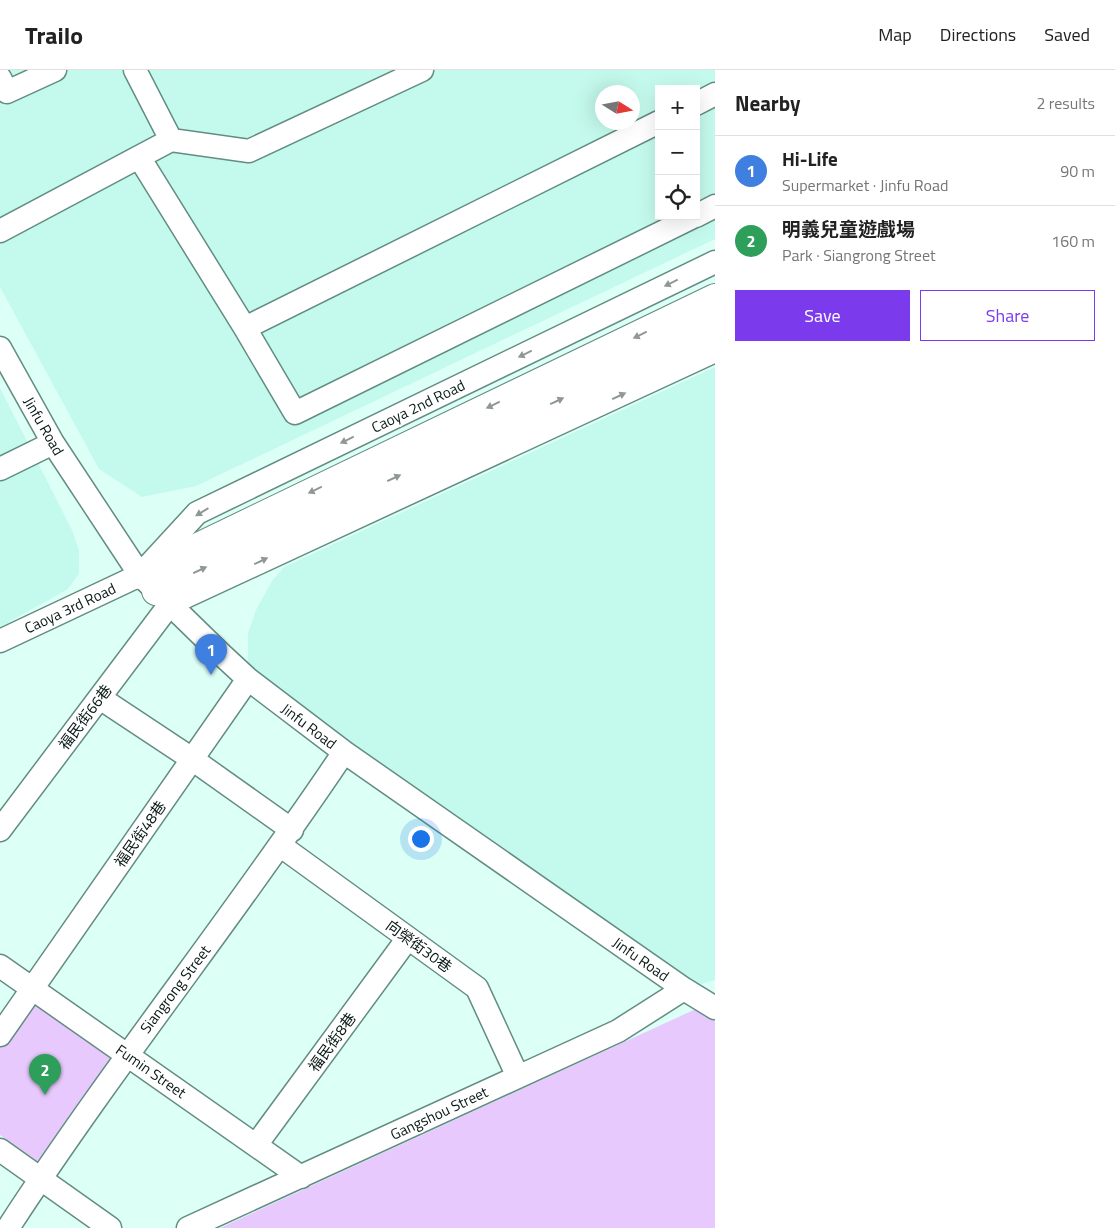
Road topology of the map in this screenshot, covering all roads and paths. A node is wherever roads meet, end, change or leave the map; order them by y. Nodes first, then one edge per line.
1 (56, 70) edge
2 (135, 70) edge
3 (422, 70) edge
4 (0, 78) edge
5 (715, 94) edge
6 (700, 102) edge
7 (655, 124) edge
8 (172, 140) junction
9 (139, 157) junction
10 (715, 206) edge
11 (700, 214) edge
12 (688, 220) edge
13 (0, 231) edge
14 (715, 262) edge
15 (715, 298) edge
16 (715, 326) edge
17 (246, 328) junction
18 (0, 348) edge
19 (715, 352) edge
20 (53, 443) junction
21 (0, 469) edge
22 (155, 590) junction
23 (0, 641) edge
24 (248, 679) junction
25 (100, 698) junction
26 (344, 752) junction
27 (192, 759) junction
28 (0, 830) edge
29 (286, 838) junction
30 (408, 938) junction
31 (0, 966) edge
32 (31, 988) junction
33 (684, 990) junction
34 (715, 1008) edge
35 (0, 1034) edge
36 (127, 1054) junction
37 (518, 1077) junction
38 (256, 1145) junction
39 (0, 1150) edge
40 (301, 1177) junction
41 (40, 1179) junction
42 (8, 1228) edge
43 (110, 1228) edge
44 (188, 1228) edge

1 - 4 street
2 - 8 street
3 - 8 street
5 - 6 street
7 - 17 street
8 - 9 street
9 - 13 street
9 - 17 street
10 - 11 street
12 - 17 street
14 -> 22 street, Caoya 2nd Road
15 -> 22 highway
22 -> 16 highway
18 - 20 street, Jinfu Road
22 -> 19 street
20 - 21 street
20 - 22 street, Jinfu Road
22 - 23 street, Caoya 3rd Road
22 - 24 street, Jinfu Road
22 - 25 street, 福民街66巷
24 - 26 street, Jinfu Road
24 - 27 street, 福民街48巷
25 - 27 street, 向榮街30巷
25 - 28 street, 福民街66巷
26 - 29 street, Siangrong Street
26 - 33 street, Jinfu Road
27 - 29 street, 向榮街30巷
27 - 32 street, 福民街48巷
29 - 30 street, 向榮街30巷
29 - 36 street, Siangrong Street
30 - 37 street, 向榮街30巷
30 - 38 street, 福民街8巷
31 - 32 street, Fumin Street
32 - 35 street, 福民街48巷
32 - 36 street, Fumin Street
33 - 34 street, Jinfu Road
33 - 37 street, Gangshou Street
36 - 38 street, Fumin Street
36 - 41 street, Siangrong Street
37 - 40 street, Gangshou Street
38 - 40 street, Fumin Street
39 - 41 street
40 - 44 street, Gangshou Street
41 - 42 street, Siangrong Street
41 - 43 street

